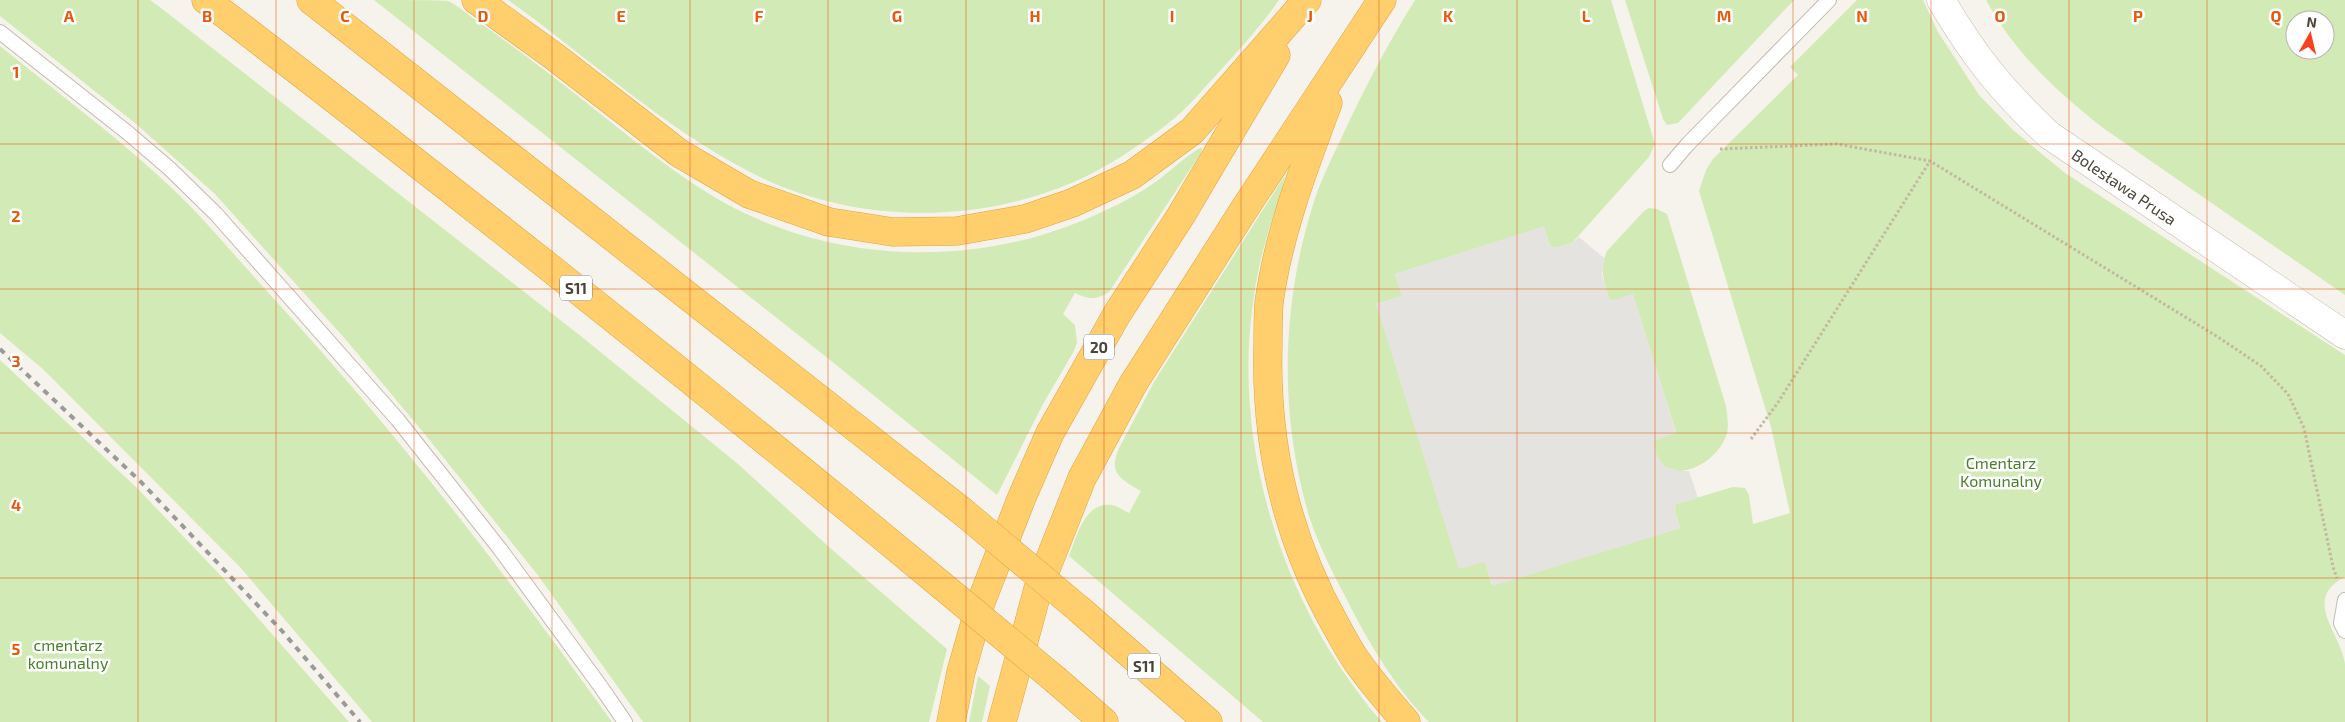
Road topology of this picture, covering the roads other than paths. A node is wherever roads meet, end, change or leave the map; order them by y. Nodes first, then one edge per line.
1 (206, 0) edge
2 (311, 0) edge
3 (476, 0) edge
4 (1308, 0) edge
5 (1382, 0) edge
6 (1829, 0) edge
7 (1941, 0) edge
8 (0, 32) edge
9 (1344, 60) junction
10 (1670, 165) dead end
11 (2345, 335) edge
12 (2345, 600) edge
13 (2345, 631) edge
14 (625, 722) edge
15 (951, 722) edge
16 (1002, 722) edge
17 (1104, 722) edge
18 (1208, 722) edge
19 (1406, 722) edge

1 - 17 highway, S11, bridge
2 - 18 highway, S11, bridge
3 - 4 highway
4 - 15 highway, 20
5 - 9 highway
6 - 10 lane
7 - 11 street, Bolesława Prusa
8 - 14 lane
9 - 16 highway
9 - 19 highway
12 - 13 lane

